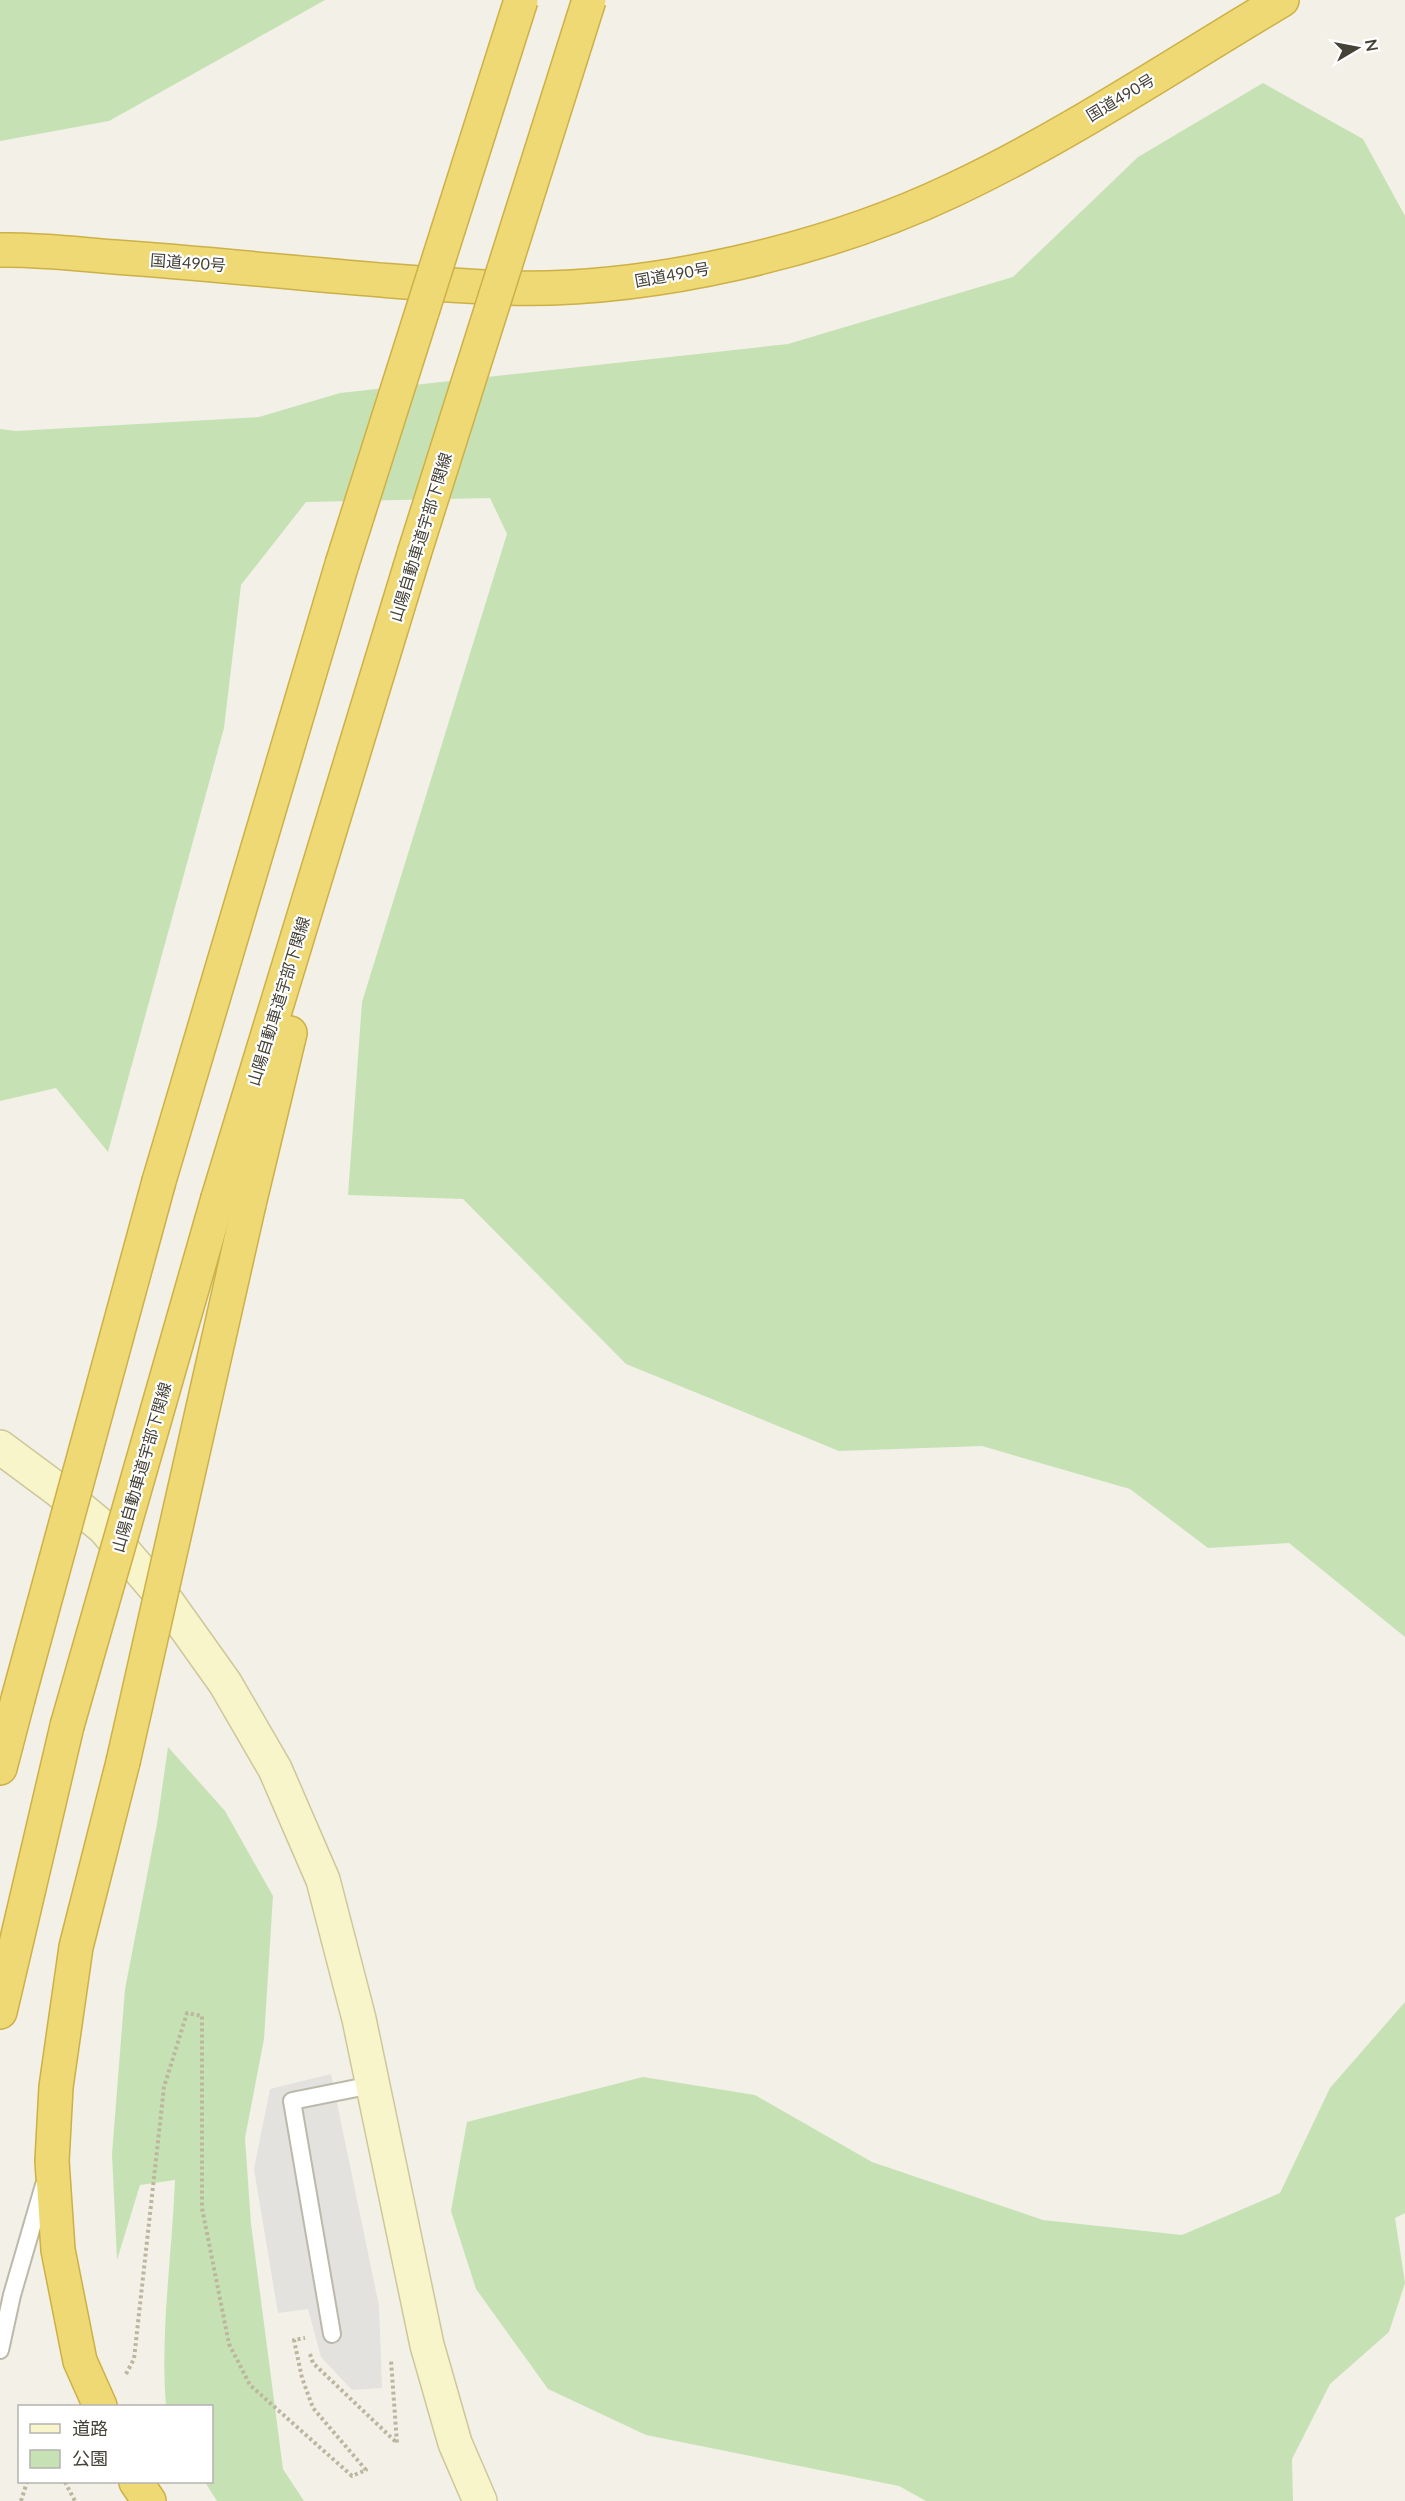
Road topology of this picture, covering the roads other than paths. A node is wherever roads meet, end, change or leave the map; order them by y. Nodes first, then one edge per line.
1 (521, 0) edge
2 (589, 0) edge
3 (1282, 0) edge
4 (0, 250) edge
5 (233, 1201) junction
6 (0, 1447) edge
7 (0, 1768) edge
8 (0, 2012) edge
9 (372, 2085) junction
10 (52, 2161) junction
11 (332, 2334) dead end
12 (0, 2350) edge
13 (100, 2405) edge
14 (136, 2483) edge
15 (149, 2501) edge
16 (480, 2501) edge

1 - 7 highway, bridge
2 - 5 highway, 山陽自動車道宇部下関線, bridge
3 - 4 highway, 国道490号
5 - 8 highway, 山陽自動車道宇部下関線, bridge
5 - 10 highway, bridge
6 - 9 street
9 - 11 lane
9 - 16 street
10 - 12 lane
10 - 13 highway
14 - 15 highway

